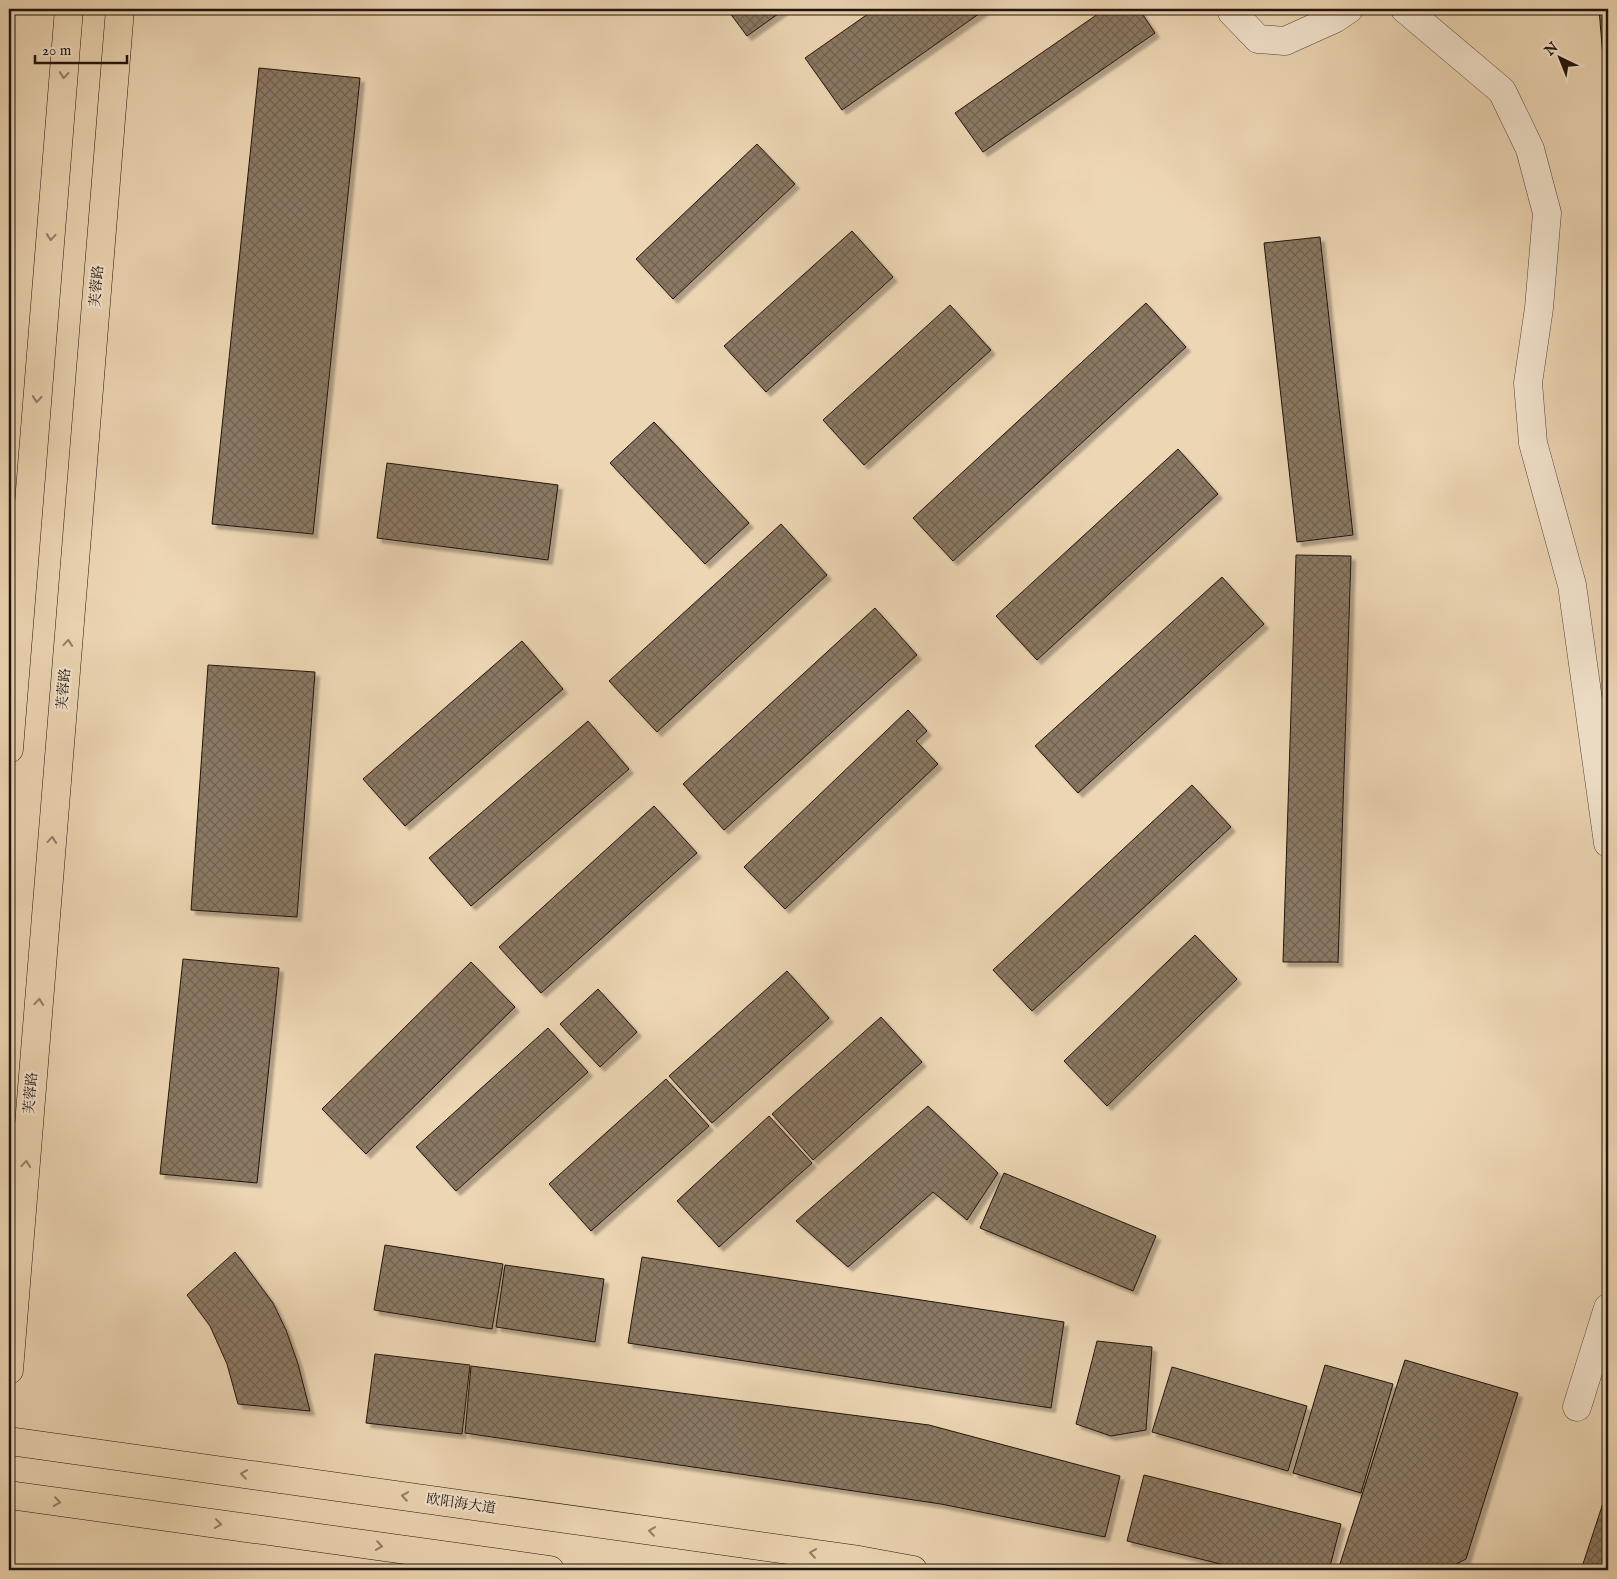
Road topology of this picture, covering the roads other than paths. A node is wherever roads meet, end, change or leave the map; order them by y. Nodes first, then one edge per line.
1 (69, 9) edge
2 (120, 9) edge
3 (1349, 9) edge
4 (1405, 9) edge
5 (1232, 12) dead end
6 (9, 749) edge
7 (1608, 843) edge
8 (1608, 1308) edge
9 (9, 1370) edge
10 (1577, 1407) dead end
11 (9, 1441) edge
12 (9, 1495) edge
13 (550, 1570) edge
14 (913, 1570) edge

1 -> 6 main road
9 -> 2 main road, 芙蓉路
3 - 5 street
4 - 7 street
8 - 10 street
14 -> 11 main road, 欧阳海大道
12 -> 13 main road

